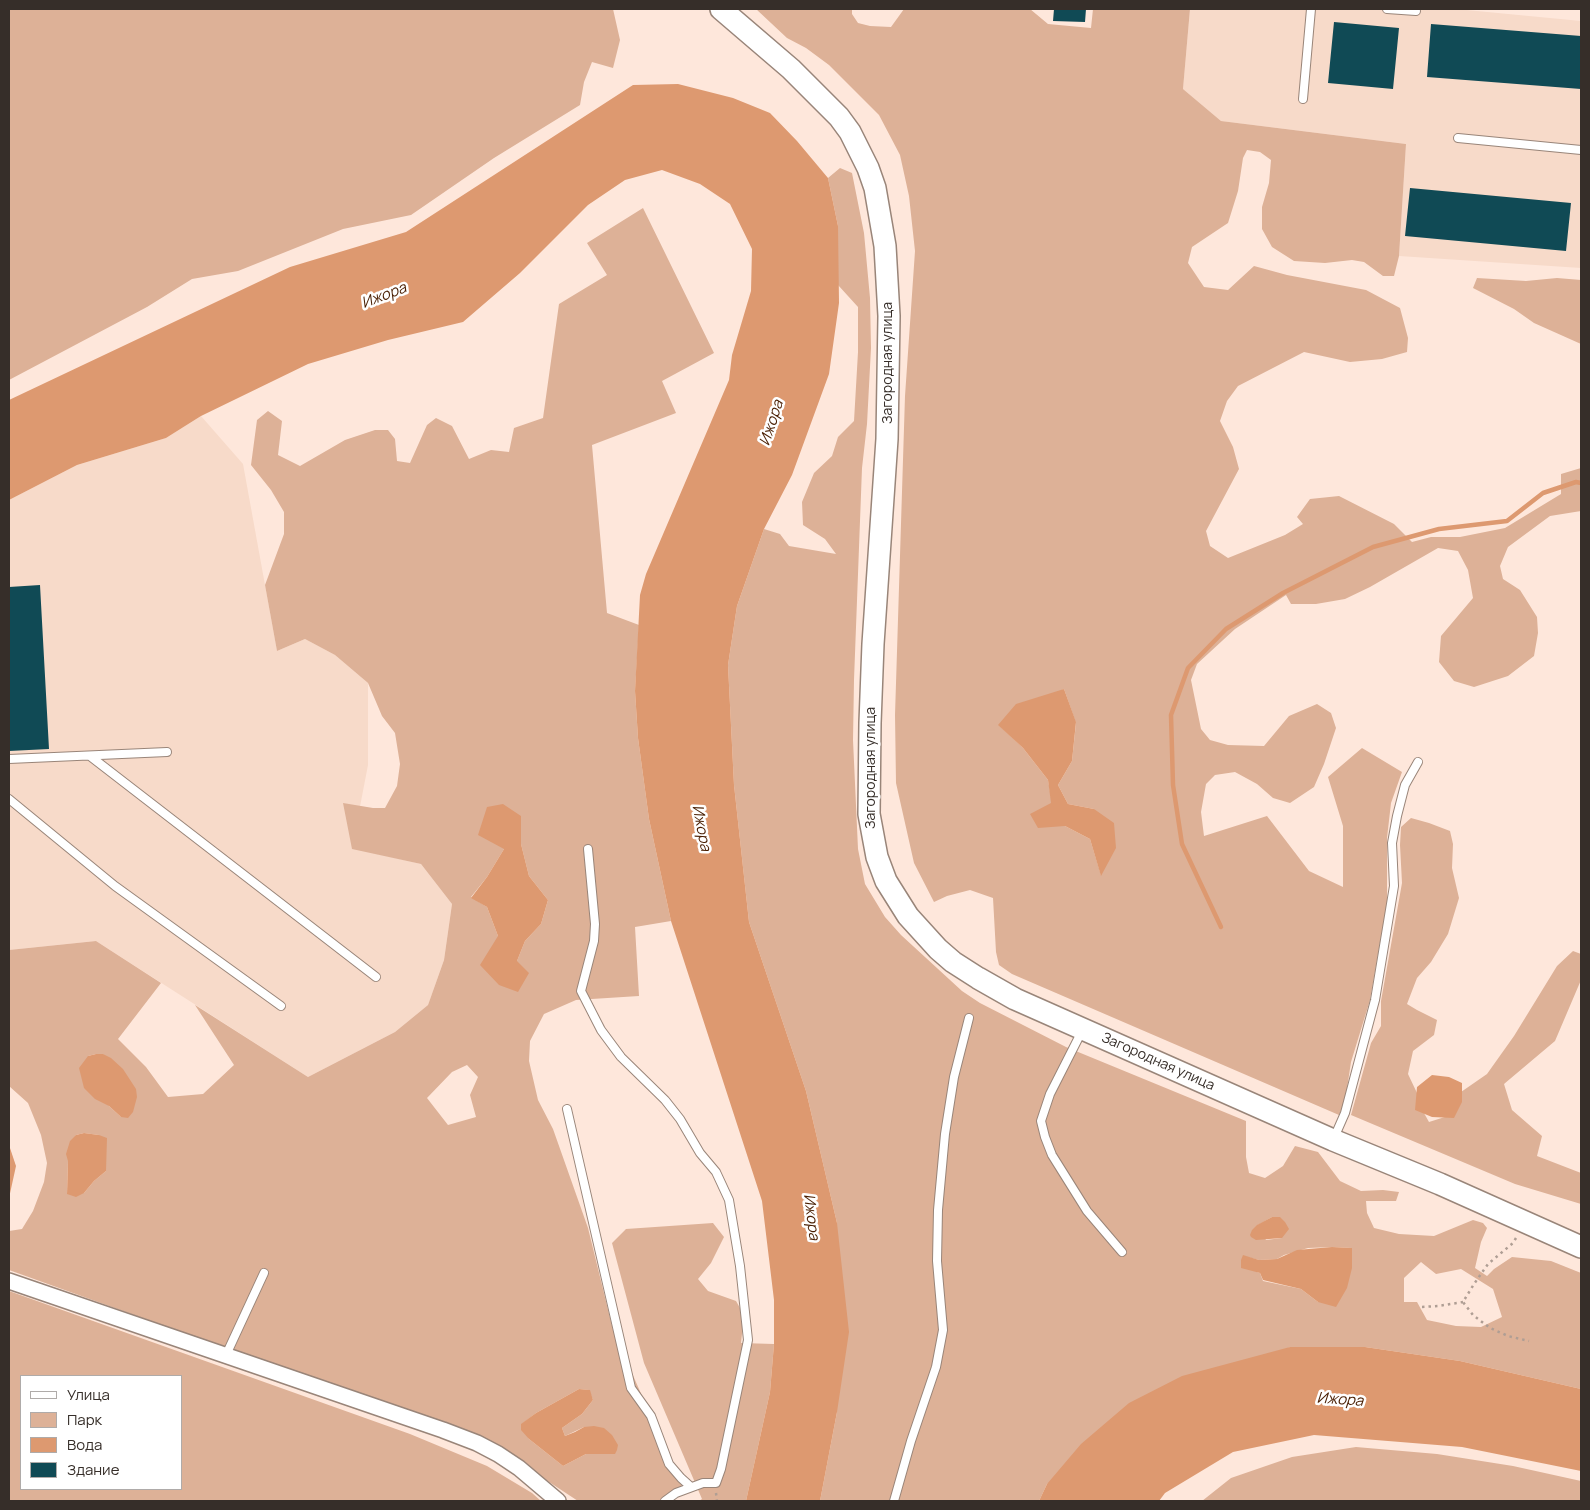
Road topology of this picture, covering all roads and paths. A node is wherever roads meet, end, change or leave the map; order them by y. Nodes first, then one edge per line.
1 (721, 9) edge
2 (1311, 9) edge
3 (1387, 9) edge
4 (1416, 11) dead end
5 (1303, 99) dead end
6 (1458, 138) dead end
7 (1581, 150) edge
8 (167, 752) dead end
9 (90, 756) junction
10 (9, 759) edge
11 (1418, 762) dead end
12 (9, 799) edge
13 (588, 849) dead end
14 (376, 977) dead end
15 (281, 1006) dead end
16 (969, 1018) dead end
17 (1083, 1029) junction
18 (568, 1109) dead end
19 (1333, 1140) junction
20 (1524, 1221) junction
21 (1581, 1247) edge
22 (1122, 1252) dead end
23 (264, 1273) dead end
24 (9, 1281) edge
25 (1463, 1302) junction
26 (1422, 1307) dead end
27 (1529, 1341) dead end
28 (226, 1355) junction
29 (691, 1487) junction
30 (558, 1501) edge
31 (665, 1501) edge
32 (894, 1501) edge

1 - 17 main road, Загородная улица
2 - 5 lane
3 - 4 lane
6 - 7 lane
8 - 9 lane
9 - 10 lane
9 - 14 lane
11 - 19 lane
12 - 15 lane
13 - 29 lane
16 - 32 lane
17 - 19 main road, Загородная улица
17 - 22 lane
18 - 29 lane
19 - 20 main road, Загородная улица
20 - 21 main road, Загородная улица
20 - 25 path
23 - 28 lane
24 - 28 street
25 - 26 path
25 - 27 path
28 - 30 street
29 - 31 lane

